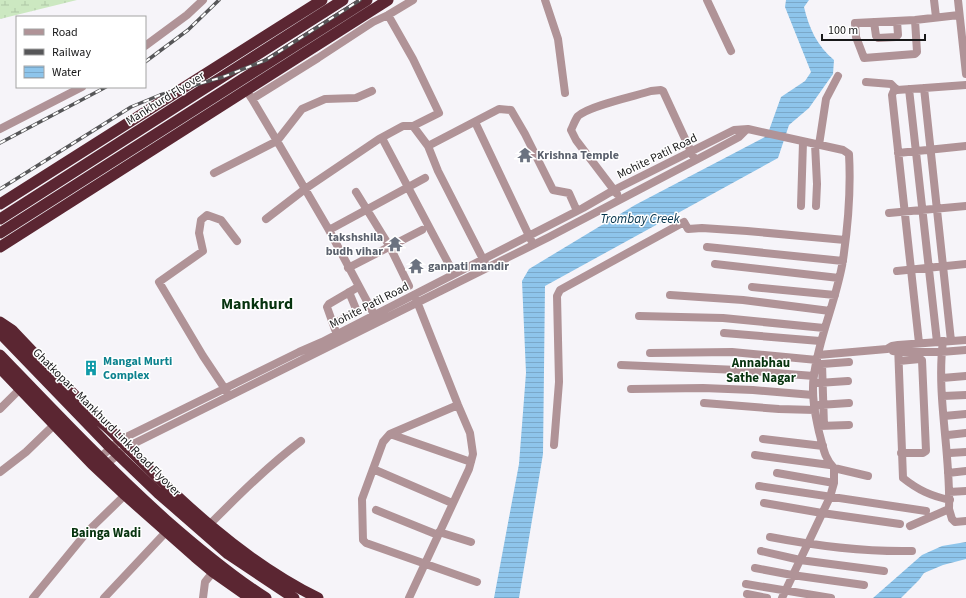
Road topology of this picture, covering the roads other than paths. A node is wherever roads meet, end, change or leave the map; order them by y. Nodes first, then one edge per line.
1 (203, 0) edge
2 (322, 0) edge
3 (343, 0) edge
4 (367, 0) edge
5 (388, 0) edge
6 (412, 0) edge
7 (545, 0) edge
8 (707, 0) edge
9 (934, 0) edge
10 (958, 0) edge
11 (959, 15) junction
12 (388, 16) junction
13 (372, 17) junction
14 (936, 17) junction
15 (915, 20) junction
16 (897, 21) junction
17 (874, 22) junction
18 (146, 45) edge
19 (731, 51) dead end
20 (259, 69) junction
21 (966, 74) edge
22 (838, 76) dead end
23 (866, 82) dead end
24 (966, 85) edge
25 (80, 88) edge
26 (895, 88) junction
27 (924, 88) junction
28 (909, 89) junction
29 (372, 92) dead end
30 (565, 93) dead end
31 (249, 95) junction
32 (234, 98) junction
33 (475, 122) junction
34 (413, 126) junction
35 (0, 129) edge
36 (746, 130) junction
37 (382, 138) junction
38 (278, 140) junction
39 (803, 142) junction
40 (708, 144) junction
41 (817, 145) junction
42 (428, 146) junction
43 (966, 146) edge
44 (932, 150) junction
45 (691, 152) junction
46 (712, 152) junction
47 (916, 152) junction
48 (898, 153) junction
49 (673, 161) junction
50 (695, 161) junction
51 (678, 170) junction
52 (214, 173) dead end
53 (425, 178) dead end
54 (408, 188) junction
55 (305, 189) junction
56 (614, 190) junction
57 (356, 192) dead end
58 (620, 200) junction
59 (0, 204) edge
60 (801, 206) dead end
61 (816, 206) dead end
62 (966, 206) edge
63 (938, 208) junction
64 (922, 209) junction
65 (367, 210) junction
66 (577, 211) junction
67 (905, 211) junction
68 (889, 213) dead end
69 (0, 218) edge
70 (266, 219) dead end
71 (548, 226) junction
72 (329, 230) junction
73 (422, 230) dead end
74 (0, 233) edge
75 (553, 235) junction
76 (529, 236) junction
77 (845, 240) junction
78 (237, 241) dead end
79 (534, 245) junction
80 (0, 247) edge
81 (390, 247) junction
82 (707, 247) dead end
83 (483, 259) junction
84 (843, 261) junction
85 (715, 264) dead end
86 (966, 264) edge
87 (944, 266) junction
88 (348, 268) junction
89 (488, 268) junction
90 (928, 268) junction
91 (911, 270) junction
92 (897, 271) dead end
93 (454, 274) junction
94 (839, 278) junction
95 (409, 286) dead end
96 (358, 287) junction
97 (752, 287) dead end
98 (348, 292) junction
99 (670, 295) dead end
100 (835, 295) junction
101 (416, 299) junction
102 (830, 311) junction
103 (639, 316) dead end
104 (376, 319) junction
105 (0, 322) edge
106 (333, 324) junction
107 (824, 328) junction
108 (724, 333) dead end
109 (337, 334) junction
110 (2, 335) edge
111 (966, 340) edge
112 (820, 341) junction
113 (944, 341) junction
114 (329, 343) junction
115 (919, 343) junction
116 (966, 350) edge
117 (942, 352) junction
118 (899, 353) junction
119 (650, 354) dead end
120 (832, 354) junction
121 (0, 355) edge
122 (817, 357) junction
123 (849, 362) dead end
124 (833, 363) junction
125 (621, 365) dead end
126 (0, 368) edge
127 (268, 372) junction
128 (966, 376) edge
129 (942, 378) junction
130 (814, 380) junction
131 (848, 381) dead end
132 (822, 383) junction
133 (225, 388) junction
134 (20, 389) junction
135 (631, 389) dead end
136 (813, 395) junction
137 (966, 395) edge
138 (943, 396) junction
139 (230, 397) junction
140 (704, 403) dead end
141 (848, 403) dead end
142 (458, 405) junction
143 (823, 405) junction
144 (814, 407) junction
145 (0, 409) edge
146 (966, 414) edge
147 (944, 416) junction
148 (54, 424) junction
149 (849, 425) dead end
150 (821, 426) junction
151 (966, 433) edge
152 (390, 434) junction
153 (948, 435) dead end
154 (763, 439) dead end
155 (301, 441) dead end
156 (124, 444) junction
157 (554, 445) dead end
158 (823, 446) junction
159 (966, 452) edge
160 (901, 453) junction
161 (950, 453) dead end
162 (755, 455) dead end
163 (471, 462) junction
164 (832, 466) junction
165 (95, 467) junction
166 (374, 469) junction
167 (966, 471) edge
168 (0, 472) edge
169 (776, 473) dead end
170 (948, 473) junction
171 (868, 476) dead end
172 (834, 483) junction
173 (759, 486) dead end
174 (966, 490) edge
175 (949, 492) junction
176 (125, 495) junction
177 (830, 497) junction
178 (452, 503) junction
179 (764, 503) dead end
180 (950, 505) junction
181 (376, 510) dead end
182 (926, 512) dead end
183 (822, 513) junction
184 (966, 521) edge
185 (210, 524) junction
186 (900, 524) dead end
187 (910, 526) dead end
188 (166, 532) junction
189 (438, 533) junction
190 (770, 537) dead end
191 (471, 542) dead end
192 (807, 544) junction
193 (761, 551) dead end
194 (912, 551) dead end
195 (800, 560) junction
196 (424, 563) junction
197 (755, 568) dead end
198 (884, 571) dead end
199 (213, 572) junction
200 (792, 575) junction
201 (477, 582) dead end
202 (746, 584) dead end
203 (864, 585) dead end
204 (747, 594) dead end
205 (783, 595) edge
206 (33, 598) edge
207 (104, 598) edge
208 (203, 598) edge
209 (250, 598) edge
210 (266, 598) edge
211 (294, 598) edge
212 (318, 598) edge
213 (409, 598) edge
214 (767, 598) edge
215 (831, 598) edge

1 - 18 street
2 - 59 highway
3 - 69 highway, Mankhurd Flyover
4 - 20 highway
5 - 13 highway
6 - 12 street
7 - 30 street
8 - 19 street
9 - 14 street
10 - 11 street
11 - 14 street
11 - 21 street
12 - 13 street
12 - 34 street
13 - 31 highway
14 - 15 street
15 - 16 street
15 - 17 street
16 - 17 street
16 - 17 street
20 - 32 highway
20 - 74 highway, Mankhurd Flyover
22 - 41 street
23 - 26 street
24 - 27 street
25 - 35 street
26 - 28 street
26 - 48 street
27 - 28 street
27 - 44 street
28 - 47 street
29 - 38 street
31 - 32 highway
31 - 38 street
32 - 80 highway
33 - 42 street
33 - 66 street
33 - 76 street
34 - 37 street
34 - 42 street
36 - 39 street, Mohite Patil Road
36 - 40 street, Mohite Patil Road
36 - 46 street
37 - 54 street
37 - 55 street
38 - 52 street
38 - 55 street
39 - 41 street, Mohite Patil Road
39 - 60 street
40 - 45 street, Mohite Patil Road
40 - 46 street
41 - 61 street
41 - 77 street, Mohite Patil Road
42 - 83 street
43 - 44 street
44 - 47 street
44 - 63 street
45 - 49 street, Mohite Patil Road
45 - 50 street
45 - 56 street
46 - 50 street
47 - 48 street
47 - 64 street
48 - 67 street
49 - 51 street
49 - 56 street, Mohite Patil Road
50 - 51 street
51 - 58 street
53 - 54 street
54 - 65 street
54 - 93 street
55 - 70 street
55 - 72 street
56 - 58 street
56 - 66 street, Mohite Patil Road
57 - 65 street
58 - 75 street
62 - 63 street
63 - 64 street
63 - 87 street
64 - 67 street
64 - 90 street
65 - 72 street
65 - 81 street
66 - 71 street, Mohite Patil Road
67 - 68 street
67 - 91 street
71 - 75 street
71 - 76 street, Mohite Patil Road
72 - 88 street
73 - 81 street
75 - 79 street
76 - 79 street
76 - 83 street, Mohite Patil Road
77 - 84 street
77 - 157 street
78 - 133 street
79 - 89 street
81 - 88 street
81 - 95 street
82 - 84 street
83 - 89 street
83 - 93 street, Mohite Patil Road
84 - 94 street
85 - 94 street
86 - 87 street
87 - 90 street
87 - 113 street
88 - 96 street
89 - 101 street
90 - 91 street
90 - 113 street
91 - 92 street
91 - 115 street
93 - 101 street, Mohite Patil Road
94 - 100 street
96 - 98 street
96 - 104 street
97 - 100 street
98 - 106 street
98 - 106 street
99 - 102 street
100 - 102 street
101 - 104 street, Mohite Patil Road
101 - 142 street
102 - 107 street
103 - 107 street
104 - 109 street, Mohite Patil Road
104 - 114 street
105 - 156 highway
106 - 109 street
107 - 112 street
108 - 112 street
109 - 114 street, Mohite Patil Road
110 - 211 highway, Ghatkopar - Mankhurd Link Road Flyover
111 - 113 street
112 - 122 street
113 - 115 street
113 - 117 street
114 - 127 street, Mohite Patil Road
115 - 118 street
116 - 117 street
117 - 118 street
117 - 129 street
118 - 120 street
118 - 160 street
118 - 160 street
119 - 122 street
120 - 122 street
120 - 124 street
121 - 210 highway
122 - 130 street
123 - 124 street
124 - 132 street
125 - 130 street
126 - 134 highway
127 - 133 street, Mohite Patil Road
127 - 139 street
128 - 129 street
129 - 138 street
130 - 132 street
130 - 136 street
131 - 132 street
132 - 143 street
133 - 139 street
133 - 156 street, Mohite Patil Road
134 - 145 street
134 - 148 highway
135 - 136 street
136 - 144 street
137 - 138 street
138 - 147 street
139 - 156 street
140 - 144 street
141 - 143 street
142 - 152 street
142 - 163 street
143 - 144 street
143 - 150 street
144 - 150 street
146 - 147 street
147 - 170 street
148 - 165 highway
148 - 168 street
149 - 150 street
150 - 158 street
151 - 153 street
152 - 163 street
152 - 166 street
154 - 158 street
155 - 185 street
156 - 165 street, Mohite Patil Road
156 - 185 highway
158 - 164 street
159 - 161 street
160 - 180 street
162 - 164 street
163 - 178 street
164 - 171 street
164 - 172 street
165 - 176 highway
166 - 178 street
166 - 196 street
167 - 170 street
169 - 172 street
170 - 175 street
172 - 177 street
173 - 177 street
174 - 175 street
175 - 180 street
176 - 188 highway
176 - 206 street
177 - 182 street
177 - 183 street
178 - 189 street
179 - 183 street
180 - 184 street
180 - 187 street
181 - 189 street
183 - 186 street
183 - 192 street
185 - 212 highway
188 - 199 highway
188 - 207 street
189 - 191 street
189 - 196 street
190 - 192 street
192 - 194 street
192 - 195 street
193 - 195 street
195 - 198 street
195 - 200 street
196 - 201 street
196 - 213 street
197 - 200 street
199 - 208 street
199 - 209 highway
200 - 203 street
200 - 205 street
202 - 205 street
204 - 214 street
205 - 215 street

